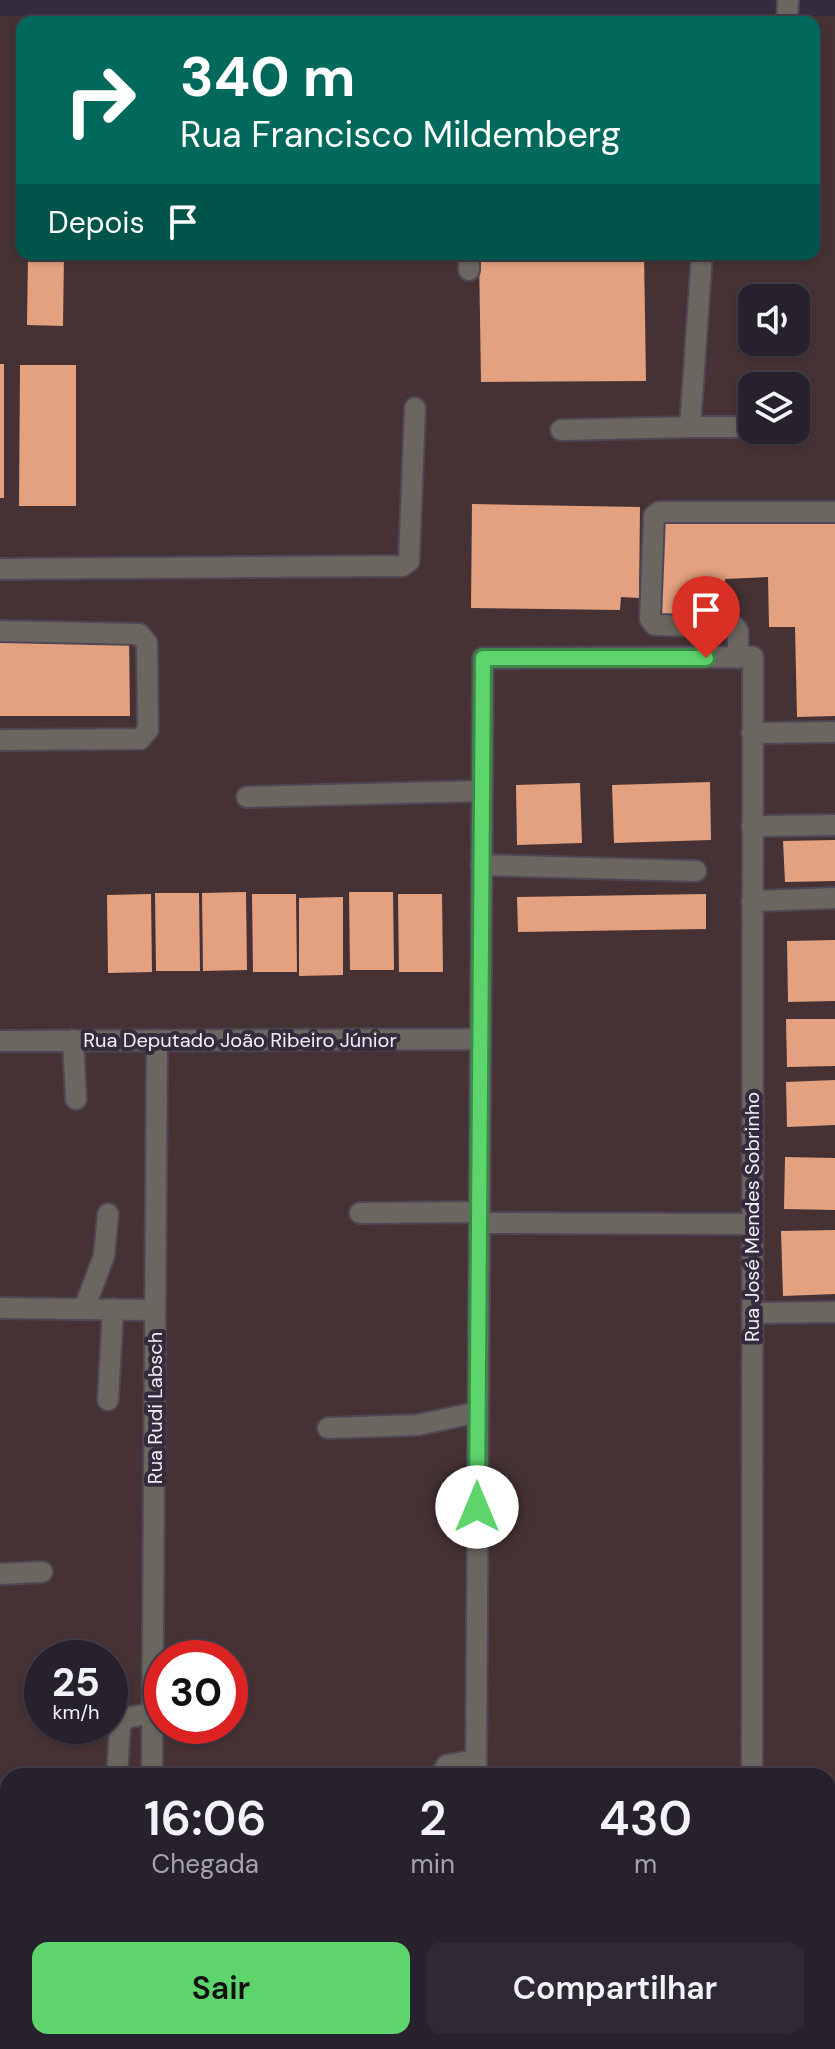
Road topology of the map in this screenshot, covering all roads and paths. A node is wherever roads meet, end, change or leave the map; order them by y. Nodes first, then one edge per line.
1 (702, 260) edge
2 (415, 408) dead end
3 (690, 427) junction
4 (738, 427) edge
5 (561, 430) dead end
6 (835, 512) edge
7 (0, 569) edge
8 (0, 631) edge
9 (745, 658) junction
10 (835, 732) edge
11 (752, 733) junction
12 (0, 740) edge
13 (482, 791) junction
14 (247, 797) dead end
15 (835, 825) edge
16 (752, 826) junction
17 (481, 865) junction
18 (696, 871) dead end
19 (835, 898) edge
20 (752, 901) junction
21 (480, 1039) junction
22 (73, 1040) junction
23 (157, 1040) junction
24 (0, 1041) edge
25 (76, 1099) dead end
26 (360, 1213) dead end
27 (108, 1214) dead end
28 (479, 1218) junction
29 (752, 1224) junction
30 (0, 1308) edge
31 (84, 1309) junction
32 (113, 1309) junction
33 (155, 1310) junction
34 (835, 1312) edge
35 (752, 1313) junction
36 (108, 1400) dead end
37 (478, 1412) junction
38 (328, 1428) dead end
39 (42, 1572) dead end
40 (0, 1574) edge
41 (153, 1640) edge
42 (144, 1715) edge
43 (153, 1744) edge
44 (117, 1768) edge
45 (152, 1768) edge
46 (445, 1768) edge
47 (476, 1768) edge
48 (752, 1768) edge

1 - 3 street
2 - 7 street
3 - 4 street
3 - 5 street
6 - 9 street
8 - 12 street
9 - 11 street, Rua José Mendes Sobrinho
9 - 13 street
10 - 11 street
11 - 16 street, Rua José Mendes Sobrinho
13 - 14 street
13 - 17 street
15 - 16 street
16 - 20 street, Rua José Mendes Sobrinho
17 - 18 street
17 - 21 street
19 - 20 street
20 - 29 street, Rua José Mendes Sobrinho
21 - 23 street, Rua Deputado João Ribeiro Júnior
21 - 28 street
22 - 23 street, Rua Deputado João Ribeiro Júnior
22 - 24 street, Rua Deputado João Ribeiro Júnior
22 - 25 street
23 - 33 street, Rua Rudi Labsch
26 - 28 street
27 - 31 street
28 - 29 street
28 - 37 street
29 - 35 street, Rua José Mendes Sobrinho
30 - 31 street
31 - 32 street
32 - 33 street
32 - 36 street
33 - 41 street, Rua Rudi Labsch
34 - 35 street
35 - 48 street, Rua José Mendes Sobrinho
37 - 38 street
37 - 47 street
39 - 40 street
42 - 44 street
43 - 45 street, Rua Rudi Labsch
46 - 47 street

